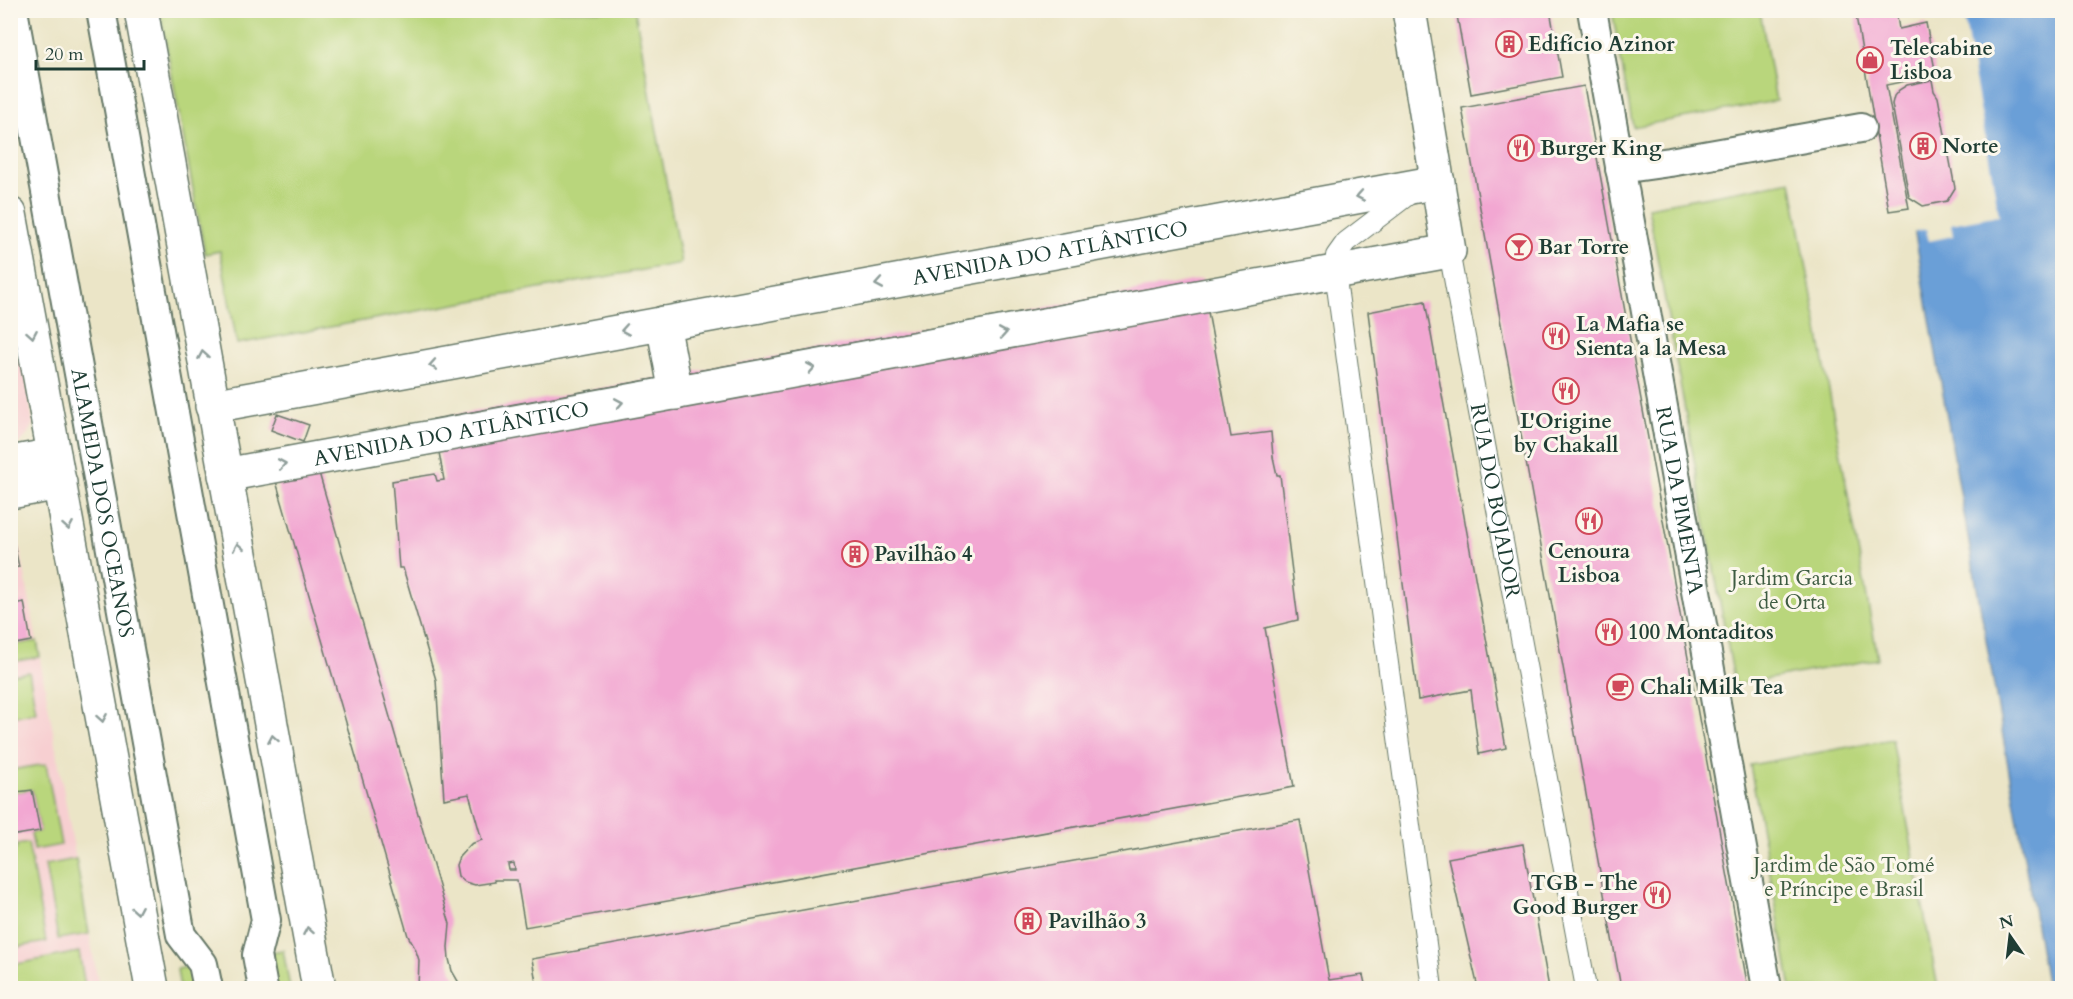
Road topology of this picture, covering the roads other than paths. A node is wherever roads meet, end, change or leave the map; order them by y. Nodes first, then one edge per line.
1 (13, 10) edge
2 (101, 10) edge
3 (141, 10) edge
4 (1409, 10) edge
5 (1592, 10) edge
6 (1861, 128) dead end
7 (1620, 169) junction
8 (1430, 183) junction
9 (10, 214) edge
10 (1449, 251) junction
11 (1335, 272) junction
12 (663, 323) junction
13 (676, 393) junction
14 (212, 406) junction
15 (10, 463) edge
16 (57, 469) junction
17 (225, 475) junction
18 (10, 492) edge
19 (152, 988) edge
20 (208, 988) edge
21 (263, 988) edge
22 (319, 988) edge
23 (1432, 988) edge
24 (1586, 988) edge
25 (1767, 988) edge

1 - 20 street, ALAMEDA DOS OCEANOS
2 - 21 street
14 -> 3 street
4 - 8 street, RUA DO BOJADOR
5 - 7 street, RUA DA PIMENTA
6 - 7 street
7 - 25 street, RUA DA PIMENTA
8 - 10 street, RUA DO BOJADOR
8 - 11 lane
8 -> 12 street, AVENIDA DO ATLÂNTICO
9 -> 16 street, ALAMEDA DOS OCEANOS
10 - 11 street, AVENIDA DO ATLÂNTICO
10 - 24 lane, RUA DO BOJADOR
13 -> 11 street, AVENIDA DO ATLÂNTICO
11 - 23 lane
12 - 13 street
12 -> 14 street, AVENIDA DO ATLÂNTICO
17 -> 13 street, AVENIDA DO ATLÂNTICO
14 - 17 street
15 - 16 street
16 - 18 street
16 -> 19 street, ALAMEDA DOS OCEANOS
22 -> 17 street

